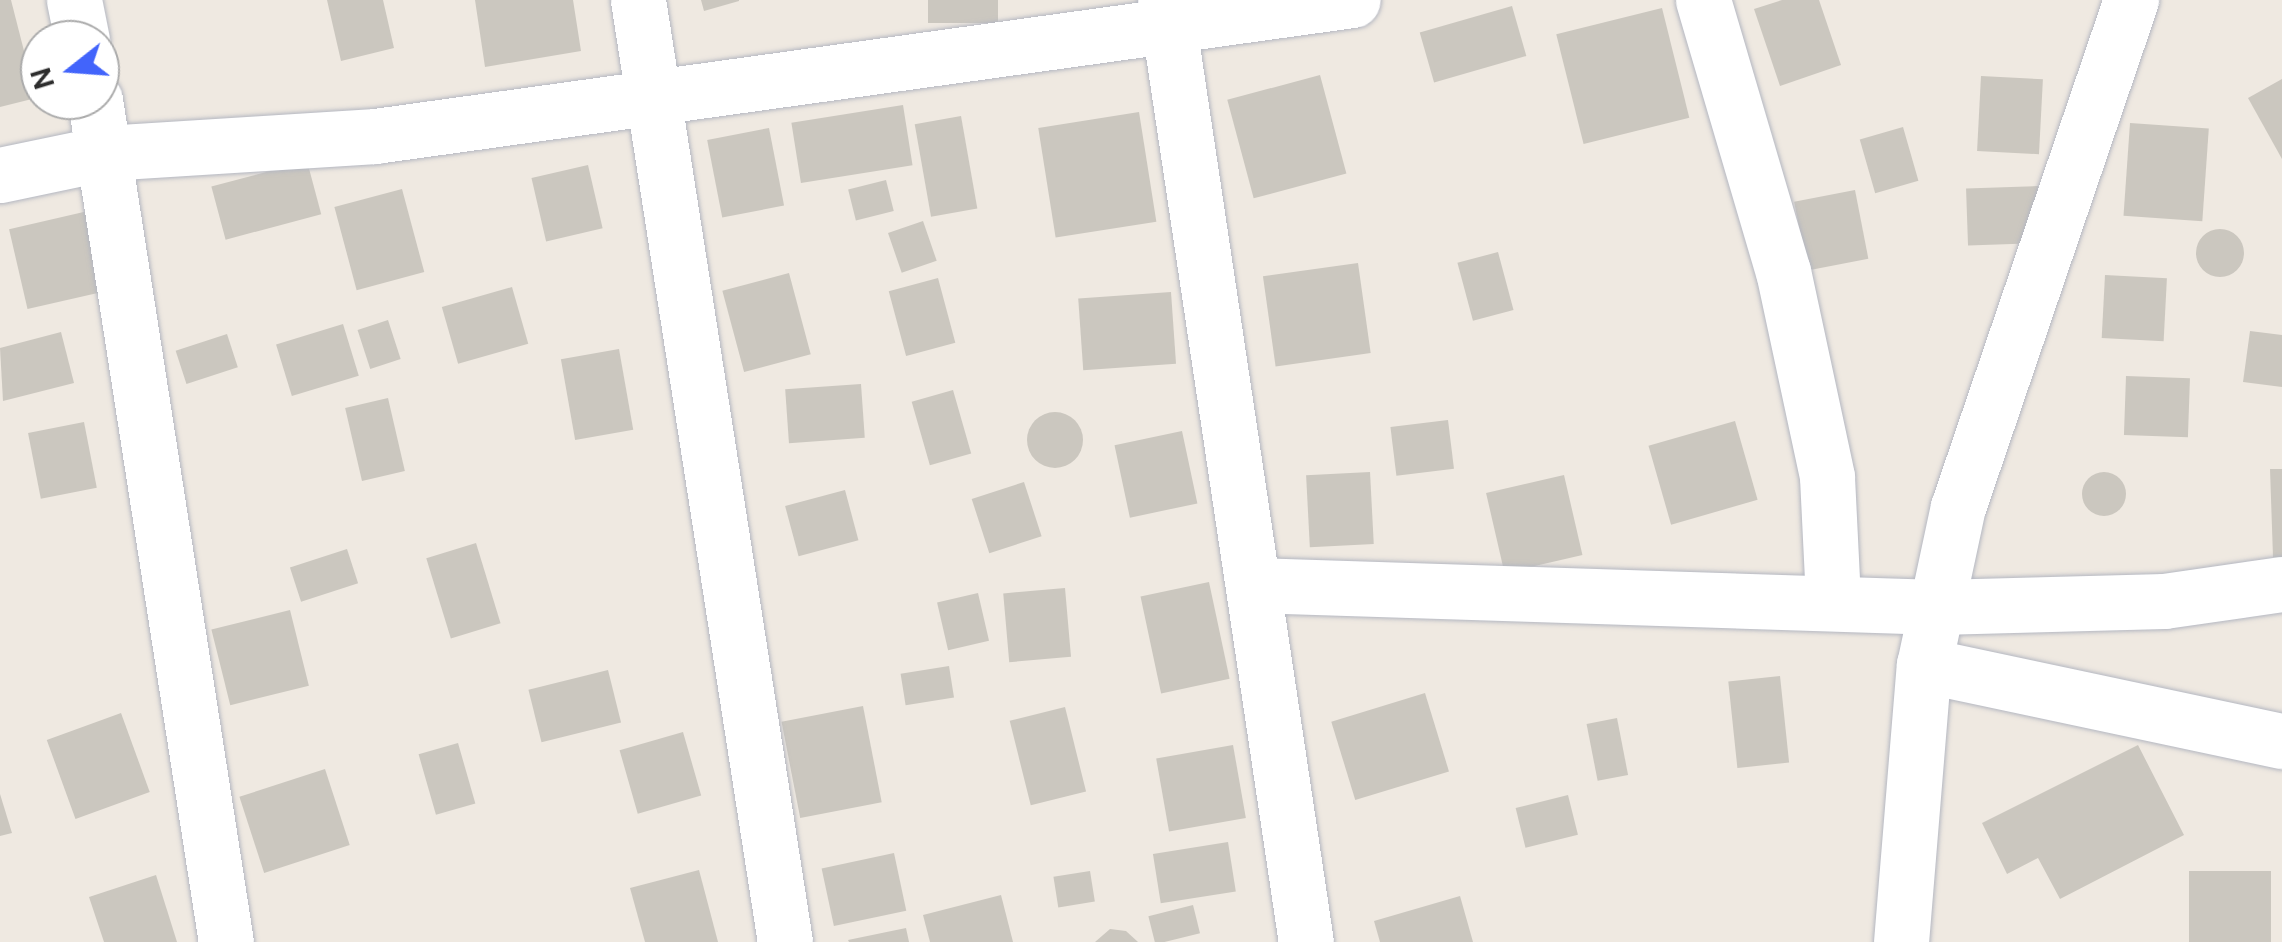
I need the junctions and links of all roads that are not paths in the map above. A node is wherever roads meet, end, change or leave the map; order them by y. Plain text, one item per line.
1 (638, 0) edge
2 (1354, 0) edge
3 (1703, 0) edge
4 (2130, 0) edge
5 (1168, 14) edge
6 (652, 99) junction
7 (99, 120) edge
8 (106, 152) junction
9 (0, 175) edge
10 (2282, 584) edge
11 (1253, 585) junction
12 (1834, 600) junction
13 (1938, 607) junction
14 (1924, 665) junction
15 (2282, 741) edge
16 (226, 942) edge
17 (785, 942) edge
18 (1306, 942) edge
19 (1901, 942) edge

1 - 6 street
2 - 5 street
3 - 12 street
4 - 13 street
5 - 6 street
5 - 11 street
6 - 8 street
6 - 17 street
7 - 8 street
8 - 9 street
8 - 16 street
10 - 13 street
11 - 12 street
11 - 18 street
12 - 13 street
13 - 14 street
14 - 15 street
14 - 19 street

